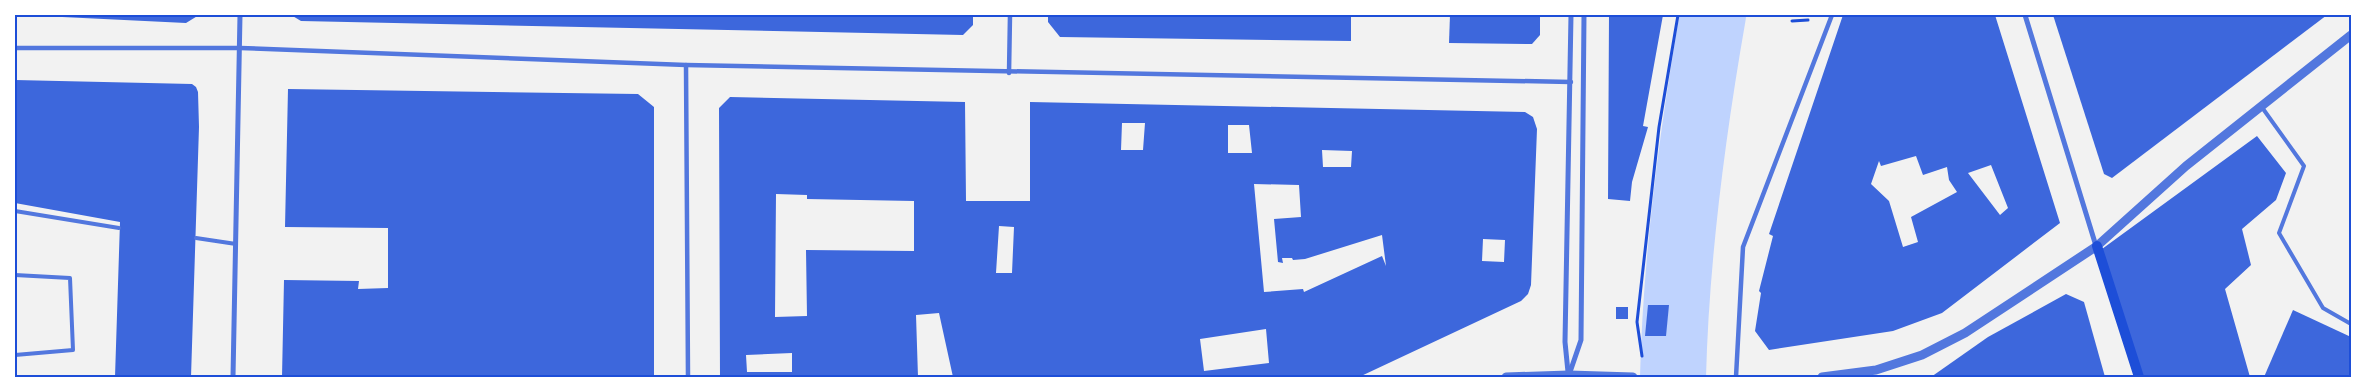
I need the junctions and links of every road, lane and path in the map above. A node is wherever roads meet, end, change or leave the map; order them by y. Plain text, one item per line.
1 (240, 15) edge
2 (1010, 15) edge
3 (1571, 15) edge
4 (1584, 15) edge
5 (1678, 15) edge
6 (1832, 15) edge
7 (2025, 15) edge
8 (1804, 20) dead end
9 (1792, 21) dead end
10 (2351, 35) edge
11 (15, 48) edge
12 (240, 48) junction
13 (686, 65) junction
14 (1009, 73) junction
15 (1571, 82) junction
16 (2261, 106) junction
17 (15, 212) edge
18 (119, 228) dead end
19 (196, 238) dead end
20 (236, 244) junction
21 (2097, 246) junction
22 (15, 275) edge
23 (2351, 324) edge
24 (15, 355) edge
25 (1642, 359) dead end
26 (1568, 375) junction
27 (233, 377) edge
28 (688, 377) edge
29 (1506, 377) edge
30 (1633, 377) edge
31 (1736, 377) edge
32 (1822, 377) edge
33 (2139, 377) edge

1 - 12 street
2 - 14 street
3 - 15 street
4 - 26 street
5 - 25 path
6 - 31 street
7 - 21 street
8 - 9 path
10 - 16 street
11 - 12 street
12 - 13 street
12 - 20 street
13 - 14 street
13 - 28 street
14 - 15 street
15 - 26 street
16 - 21 street
16 - 23 lane
17 - 18 lane
19 - 20 lane
20 - 27 street
21 - 32 street
21 - 33 main road
22 - 24 lane
26 - 29 street
26 - 30 street

